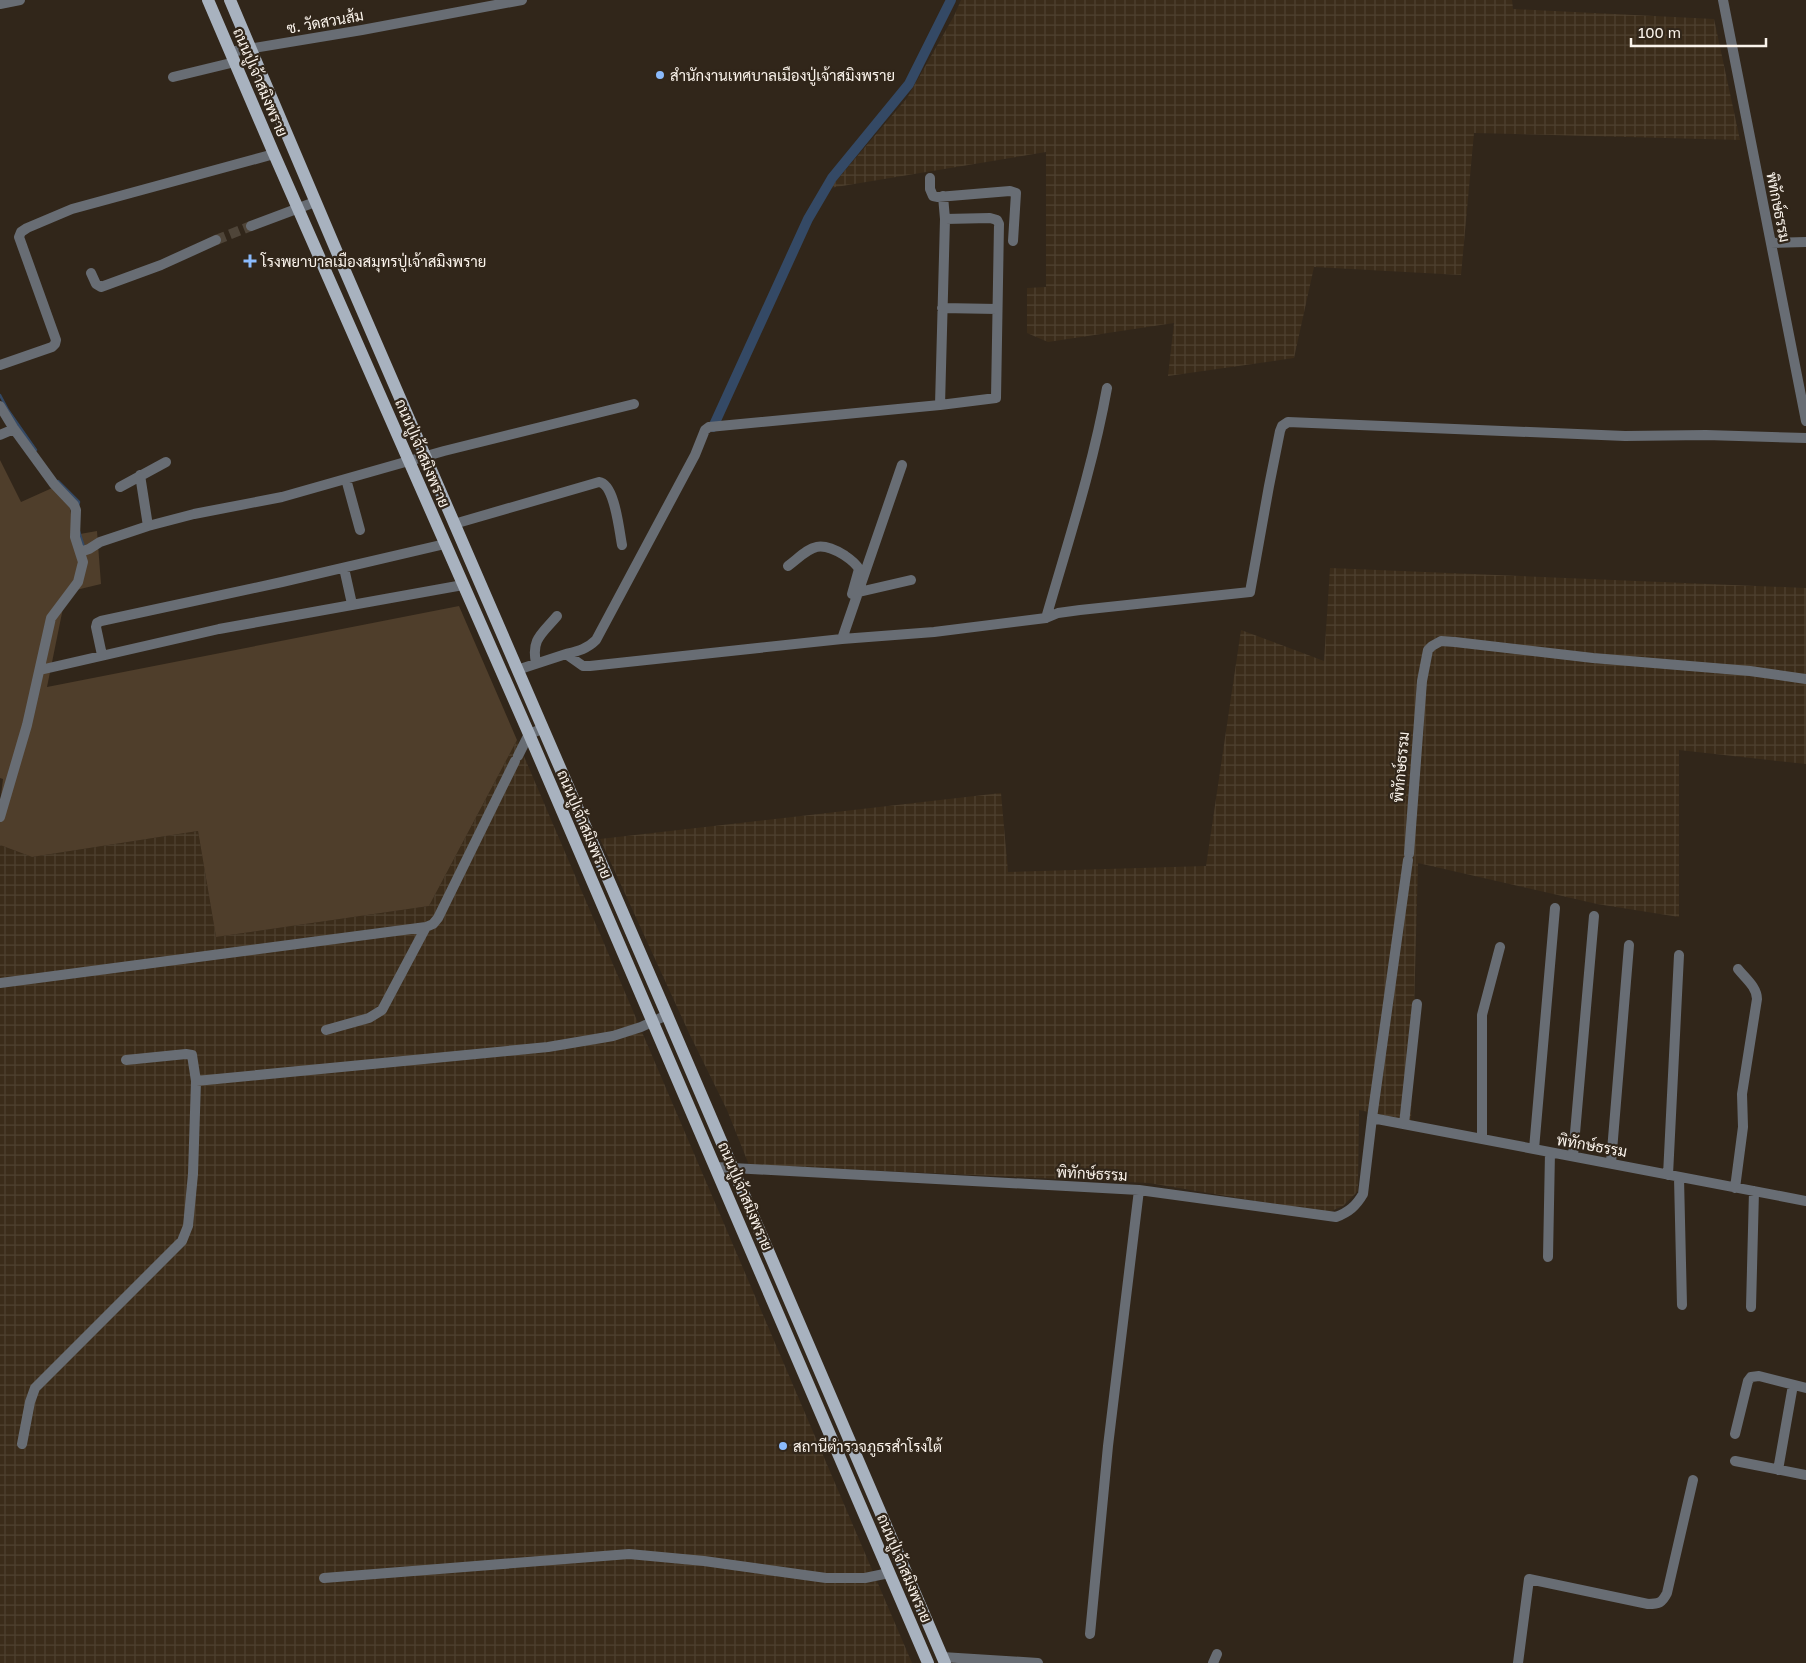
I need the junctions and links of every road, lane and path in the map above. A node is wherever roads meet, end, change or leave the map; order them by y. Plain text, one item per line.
1 (20, 0) edge
2 (208, 0) edge
3 (230, 0) edge
4 (522, 0) edge
5 (1723, 0) edge
6 (0, 4) edge
7 (251, 48) junction
8 (233, 57) junction
9 (173, 76) dead end
10 (274, 154) junction
11 (930, 178) dead end
12 (944, 196) junction
13 (316, 202) junction
14 (298, 209) junction
15 (945, 219) junction
16 (251, 226) tunnel mouth
17 (216, 240) tunnel mouth
18 (1013, 241) dead end
19 (1771, 242) junction
20 (1806, 242) edge
21 (91, 273) dead end
22 (942, 308) junction
23 (997, 309) junction
24 (0, 365) edge
25 (1107, 388) dead end
26 (634, 404) dead end
27 (940, 405) junction
28 (0, 406) edge
29 (1806, 421) edge
30 (14, 429) junction
31 (0, 435) edge
32 (1806, 438) edge
33 (425, 456) junction
34 (166, 462) dead end
35 (409, 462) junction
36 (902, 465) dead end
37 (140, 475) junction
38 (346, 479) junction
39 (120, 487) dead end
40 (454, 524) junction
41 (148, 526) junction
42 (360, 530) dead end
43 (445, 544) junction
44 (622, 545) dead end
45 (84, 551) junction
46 (788, 566) dead end
47 (344, 568) junction
48 (911, 580) dead end
49 (464, 585) junction
50 (859, 592) junction
51 (352, 604) junction
52 (853, 612) junction
53 (556, 616) dead end
54 (1046, 618) junction
55 (842, 639) junction
56 (566, 654) junction
57 (102, 655) junction
58 (536, 663) junction
59 (44, 669) junction
60 (517, 670) junction
61 (1806, 679) edge
62 (542, 729) junction
63 (529, 734) junction
64 (0, 817) edge
65 (1555, 908) dead end
66 (1594, 916) dead end
67 (426, 927) junction
68 (1629, 945) dead end
69 (1500, 947) dead end
70 (1678, 955) dead end
71 (1738, 969) dead end
72 (0, 983) edge
73 (1417, 1004) dead end
74 (667, 1015) junction
75 (653, 1021) junction
76 (326, 1030) dead end
77 (126, 1060) dead end
78 (196, 1081) junction
79 (1372, 1118) junction
80 (1404, 1124) junction
81 (1482, 1139) junction
82 (1534, 1149) junction
83 (1550, 1152) junction
84 (1573, 1156) junction
85 (1611, 1163) junction
86 (715, 1167) junction
87 (732, 1168) junction
88 (1668, 1175) junction
89 (1679, 1178) junction
90 (1735, 1188) junction
91 (1139, 1190) junction
92 (1754, 1191) junction
93 (1806, 1201) edge
94 (1548, 1257) dead end
95 (1682, 1305) dead end
96 (1751, 1307) dead end
97 (1793, 1385) junction
98 (1806, 1388) edge
99 (842, 1427) junction
100 (830, 1433) junction
101 (1735, 1434) dead end
102 (22, 1444) dead end
103 (1736, 1460) dead end
104 (1778, 1470) junction
105 (1806, 1475) edge
106 (1693, 1480) dead end
107 (903, 1568) junction
108 (889, 1573) junction
109 (324, 1578) dead end
110 (1090, 1634) dead end
111 (943, 1660) edge
112 (928, 1663) edge
113 (1038, 1663) edge
114 (1518, 1663) edge

1 - 6 street
2 - 8 main road, ถนนปู่เจ้าสมิงพราย
3 - 7 main road, ถนนปู่เจ้าสมิงพราย
4 - 7 street, ซ. วัดสวนส้ม
5 - 19 street, พิทักษ์ธรรม
7 - 8 street, ซ. วัดสวนส้ม
7 - 13 main road, ถนนปู่เจ้าสมิงพราย
8 - 9 street, ซ. วัดสวนส้ม
8 - 10 main road, ถนนปู่เจ้าสมิงพราย
10 - 14 main road, ถนนปู่เจ้าสมิงพราย
10 - 24 street
11 - 12 street
12 - 15 street
12 - 18 street
13 - 14 street
13 - 33 main road, ถนนปู่เจ้าสมิงพราย
14 - 16 street
14 - 35 main road, ถนนปู่เจ้าสมิงพราย
15 - 22 street
15 - 23 street
17 - 21 street
19 - 20 street
19 - 29 street, พิทักษ์ธรรม
22 - 23 street
22 - 27 street
23 - 27 street
25 - 54 street
26 - 33 street
27 - 56 street
28 - 30 street
30 - 31 street
30 - 45 street
32 - 54 street
33 - 35 street
33 - 40 main road, ถนนปู่เจ้าสมิงพราย
34 - 37 street
35 - 38 street
35 - 43 main road, ถนนปู่เจ้าสมิงพราย
36 - 50 street
37 - 39 street
37 - 41 street
38 - 41 street
38 - 42 street
40 - 44 street
40 - 60 main road, ถนนปู่เจ้าสมิงพราย
41 - 45 street
43 - 47 street
43 - 49 main road, ถนนปู่เจ้าสมิงพราย
45 - 59 street
46 - 52 street
47 - 51 street
47 - 57 street
48 - 50 street
49 - 51 street
49 - 63 main road, ถนนปู่เจ้าสมิงพราย
50 - 52 street
51 - 57 street
52 - 55 street
53 - 58 street
54 - 55 street
55 - 56 street
56 - 58 street
57 - 59 street
58 - 60 street
59 - 64 street
60 - 62 main road, ถนนปู่เจ้าสมิงพราย
61 - 79 street, พิทักษ์ธรรม
62 - 63 street
62 - 74 main road, ถนนปู่เจ้าสมิงพราย
63 - 67 street
63 - 75 main road, ถนนปู่เจ้าสมิงพราย
65 - 82 street
66 - 84 street
67 - 72 street
67 - 76 street
68 - 85 street
69 - 81 street
70 - 88 street
71 - 90 street
73 - 80 street
74 - 75 street
74 - 87 main road, ถนนปู่เจ้าสมิงพราย
75 - 78 street
75 - 86 main road, ถนนปู่เจ้าสมิงพราย
77 - 78 street
78 - 102 street
79 - 80 street, พิทักษ์ธรรม
79 - 91 street, พิทักษ์ธรรม
80 - 81 street, พิทักษ์ธรรม
81 - 82 street, พิทักษ์ธรรม
82 - 83 street, พิทักษ์ธรรม
83 - 84 street, พิทักษ์ธรรม
83 - 94 street
84 - 85 street, พิทักษ์ธรรม
85 - 88 street, พิทักษ์ธรรม
86 - 87 street, พิทักษ์ธรรม
86 - 100 main road, ถนนปู่เจ้าสมิงพราย
87 - 91 street, พิทักษ์ธรรม
87 - 99 main road, ถนนปู่เจ้าสมิงพราย
88 - 89 street, พิทักษ์ธรรม
89 - 90 street, พิทักษ์ธรรม
89 - 95 street
90 - 92 street, พิทักษ์ธรรม
91 - 110 street
92 - 93 street, พิทักษ์ธรรม
92 - 96 street
97 - 98 street
97 - 101 street
97 - 104 street
99 - 100 main road
99 - 107 main road, ถนนปู่เจ้าสมิงพราย
100 - 108 main road, ถนนปู่เจ้าสมิงพราย
103 - 104 street
104 - 105 street
106 - 114 street
107 - 108 main road
107 - 111 main road, ถนนปู่เจ้าสมิงพราย
108 - 109 street
108 - 112 main road, ถนนปู่เจ้าสมิงพราย
111 - 113 street

